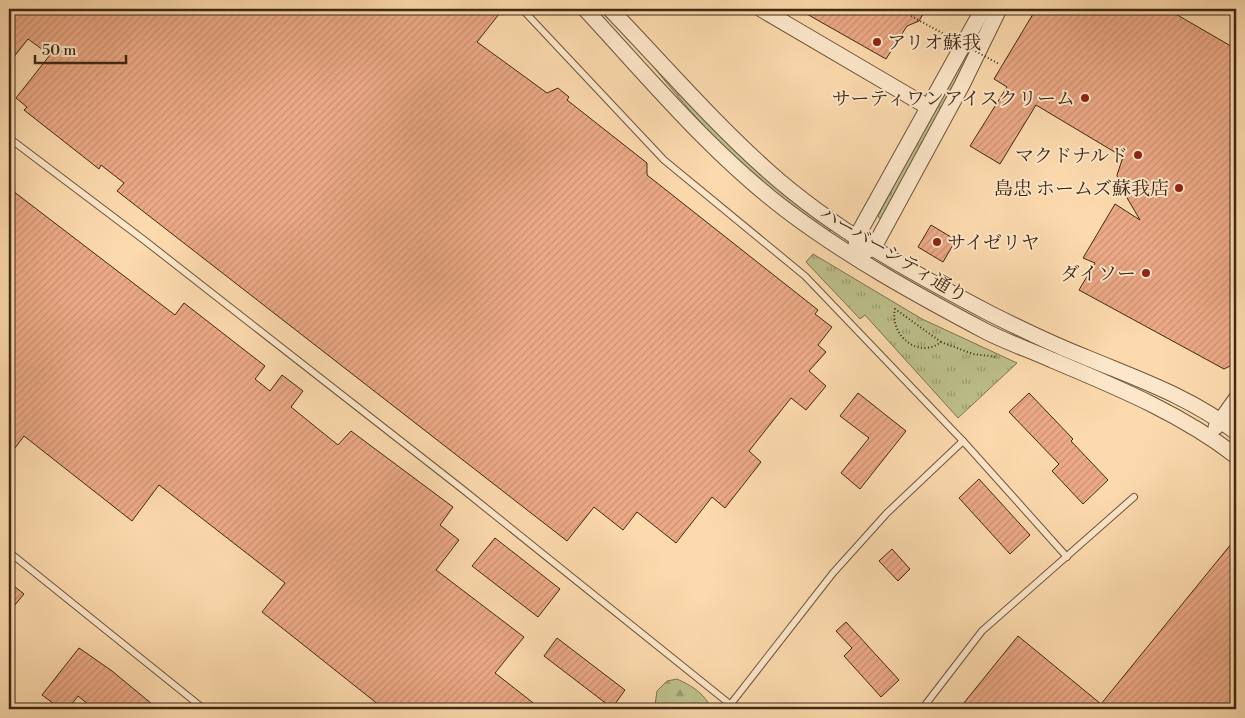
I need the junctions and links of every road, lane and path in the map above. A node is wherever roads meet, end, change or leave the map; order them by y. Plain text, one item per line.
1 (522, 9) edge
2 (585, 9) edge
3 (610, 9) edge
4 (761, 9) edge
5 (983, 9) edge
6 (999, 9) edge
7 (911, 16) dead end
8 (956, 33) dead end
9 (951, 41) dead end
10 (999, 64) dead end
11 (928, 107) junction
12 (9, 138) edge
13 (857, 236) junction
14 (874, 247) junction
15 (855, 258) junction
16 (941, 342) junction
17 (998, 357) dead end
18 (1236, 399) edge
19 (1221, 420) junction
20 (1236, 432) edge
21 (1209, 436) junction
22 (963, 442) junction
23 (1236, 456) edge
24 (1134, 497) dead end
25 (9, 552) edge
26 (1067, 557) junction
27 (733, 707) edge
28 (204, 709) edge
29 (922, 709) edge

1 - 22 lane
2 - 15 street, ハーバーシティ通り
3 - 13 street, ハーバーシティ通り
4 - 11 street
5 - 11 street
6 - 14 street
7 - 10 path, bridge
8 - 9 path
11 - 13 street
12 - 27 lane
13 - 14 street, ハーバーシティ通り
13 - 15 street
14 - 15 street
14 - 19 street, ハーバーシティ通り
15 - 21 street, ハーバーシティ通り
16 - 16 path
16 - 17 path
18 - 19 street
19 - 20 street, ハーバーシティ通り
19 - 21 street
21 - 23 street, ハーバーシティ通り
22 - 26 lane
22 - 27 lane
24 - 26 lane
25 - 28 lane
26 - 29 lane

